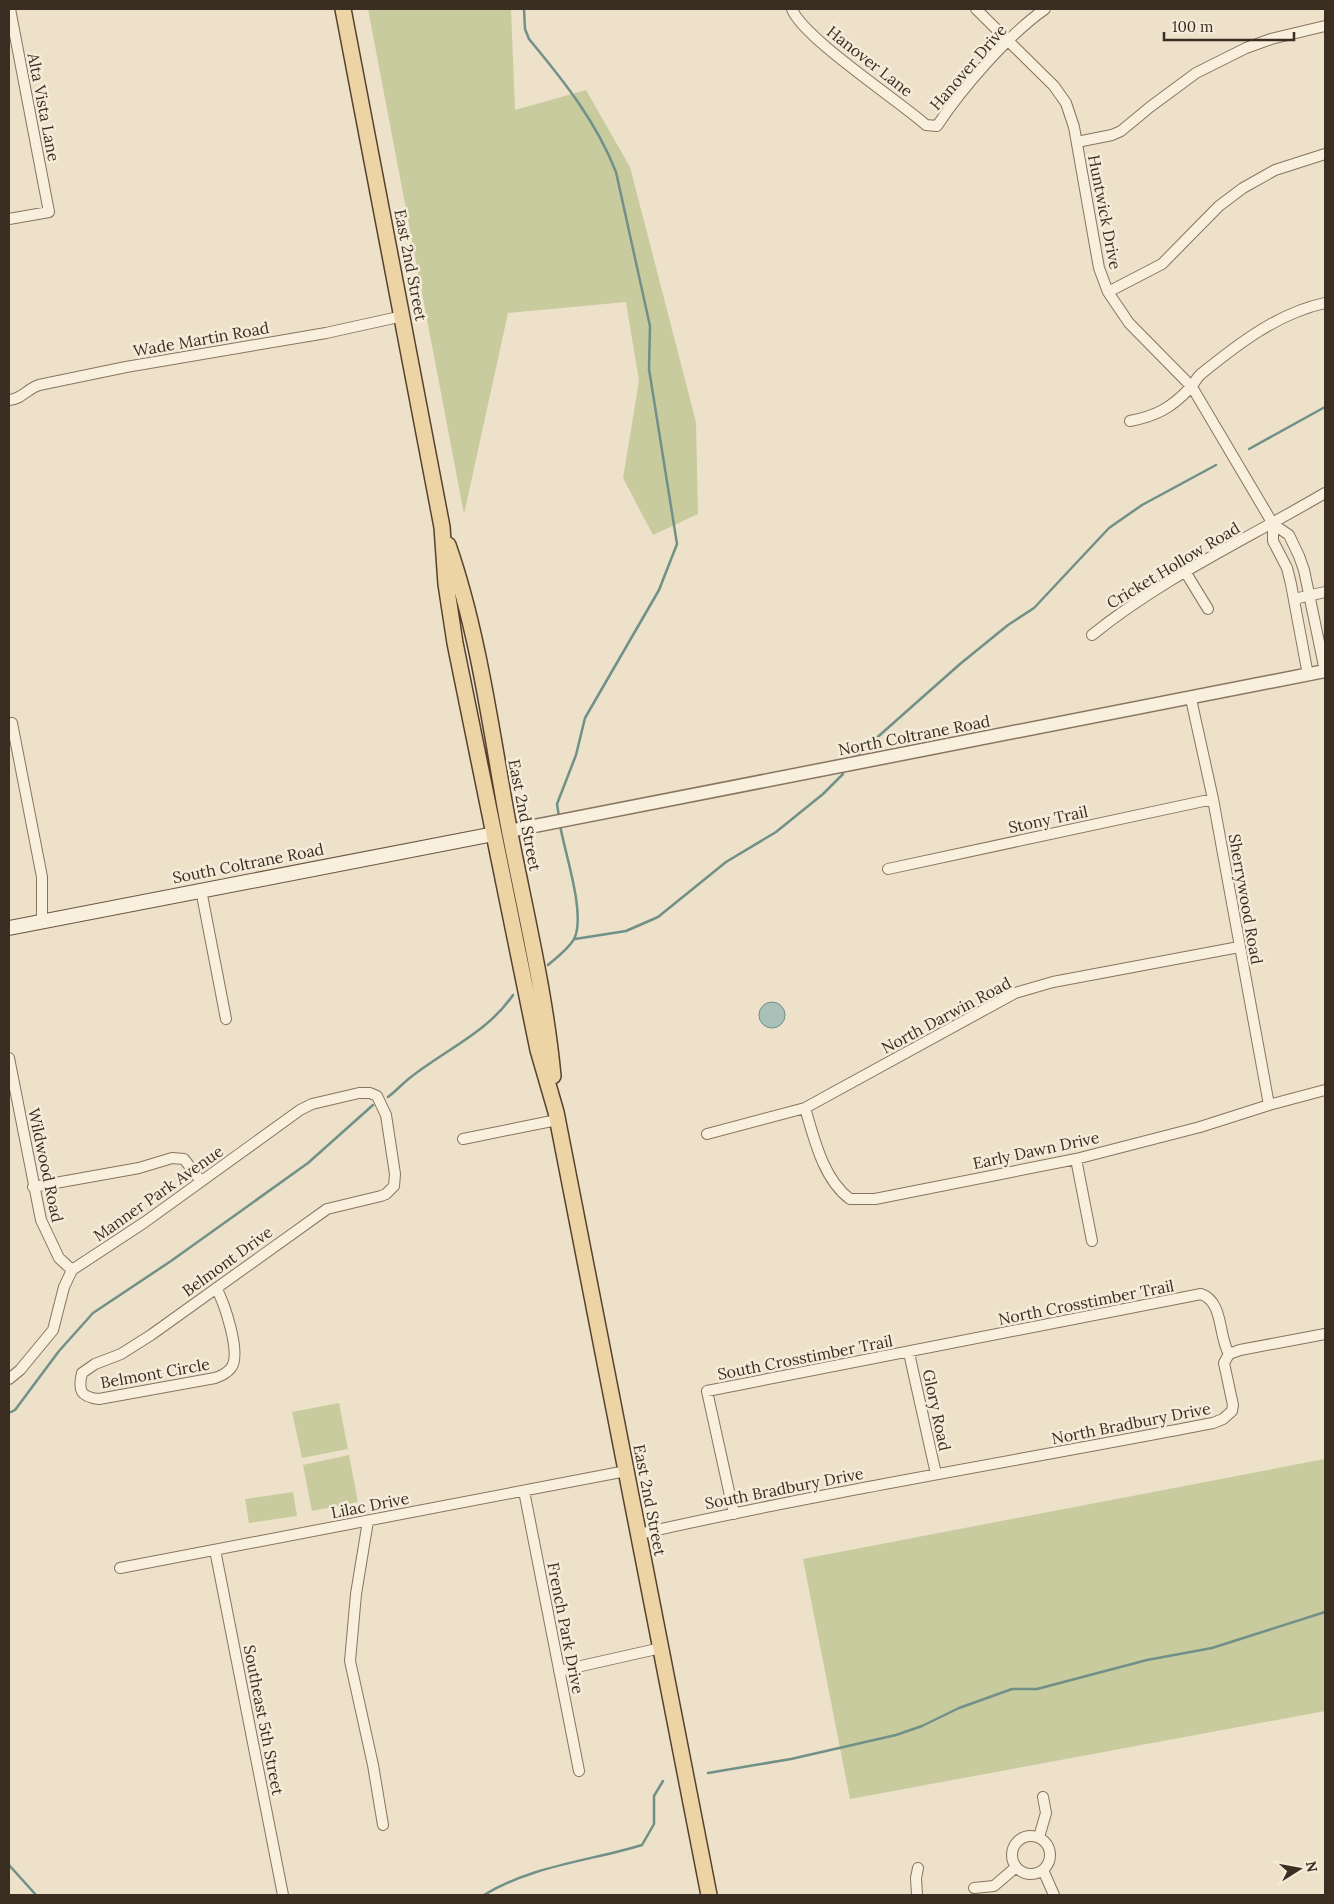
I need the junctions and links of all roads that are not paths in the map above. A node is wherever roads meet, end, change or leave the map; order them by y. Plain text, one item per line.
1 (10, 9) edge
2 (343, 9) edge
3 (792, 9) edge
4 (976, 9) edge
5 (1045, 9) edge
6 (1325, 26) edge
7 (1009, 41) junction
8 (937, 126) joint
9 (1076, 142) junction
10 (1325, 154) edge
11 (9, 219) edge
12 (1108, 292) junction
13 (1325, 303) edge
14 (403, 316) junction
15 (1192, 387) junction
16 (9, 400) edge
17 (1130, 420) dead end
18 (1325, 493) edge
19 (1273, 524) junction
20 (442, 527) junction
21 (1186, 573) junction
22 (1325, 592) edge
23 (1310, 596) junction
24 (1294, 599) junction
25 (1208, 609) dead end
26 (1092, 635) dead end
27 (455, 643) junction
28 (1325, 671) edge
29 (1308, 675) junction
30 (483, 691) junction
31 (1191, 699) junction
32 (12, 723) dead end
33 (1214, 799) junction
34 (509, 831) junction
35 (494, 834) junction
36 (888, 869) dead end
37 (201, 890) junction
38 (42, 920) junction
39 (9, 928) edge
40 (1239, 947) junction
41 (226, 1019) dead end
42 (9, 1058) edge
43 (11, 1081) edge
44 (1325, 1090) edge
45 (1269, 1105) junction
46 (805, 1108) junction
47 (557, 1116) junction
48 (707, 1134) dead end
49 (464, 1139) dead end
50 (1076, 1159) junction
51 (200, 1180) junction
52 (394, 1186) joint
53 (34, 1187) junction
54 (1092, 1241) dead end
55 (72, 1270) junction
56 (216, 1288) junction
57 (1325, 1334) edge
58 (909, 1352) junction
59 (1229, 1354) junction
60 (82, 1373) joint
61 (9, 1379) edge
62 (626, 1471) junction
63 (936, 1474) junction
64 (524, 1491) junction
65 (734, 1514) junction
66 (368, 1521) junction
67 (639, 1534) junction
68 (215, 1550) junction
69 (120, 1568) dead end
70 (661, 1648) junction
71 (560, 1671) junction
72 (579, 1771) dead end
73 (1043, 1797) dead end
74 (383, 1824) dead end
75 (1039, 1837) junction
76 (1016, 1867) junction
77 (918, 1868) dead end
78 (1043, 1870) junction
79 (974, 1888) dead end
80 (283, 1895) edge
81 (709, 1895) edge
82 (917, 1895) edge
83 (1054, 1895) edge

1 - 11 street, Alta Vista Lane
2 - 14 main road, East 2nd Street
3 - 8 street, Hanover Lane
4 - 7 street, Huntwick Drive
5 - 7 street, Hanover Drive
6 - 9 street
7 - 8 street, Hanover Drive
7 - 9 street, Huntwick Drive
9 - 12 street, Huntwick Drive
10 - 12 street
12 - 15 street, Huntwick Drive
13 - 15 street
14 - 16 street, Wade Martin Road
14 - 20 main road, East 2nd Street
15 - 17 street
15 - 19 street, Huntwick Drive
18 - 19 street, Cricket Hollow Road
19 - 21 street, Cricket Hollow Road
19 - 23 street, Huntwick Drive
19 - 24 street, Huntwick Drive
20 - 27 main road, East 2nd Street
20 - 30 main road, East 2nd Street
21 - 25 street
21 - 26 street, Cricket Hollow Road
22 - 23 street
23 - 24 street
23 - 28 street, Huntwick Drive
24 - 29 street, Huntwick Drive
27 - 30 main road
27 - 35 main road, East 2nd Street
28 - 29 street, North Coltrane Road
29 - 31 street, North Coltrane Road
30 - 34 main road, East 2nd Street
31 - 33 street, Sherrywood Road
31 - 34 street, North Coltrane Road
32 - 38 street
33 - 36 street, Stony Trail
33 - 40 street, Sherrywood Road
34 - 35 main road
34 - 47 main road, East 2nd Street
35 - 37 main road, South Coltrane Road
35 - 47 main road, East 2nd Street
37 - 38 main road, South Coltrane Road
37 - 41 street
38 - 39 main road, South Coltrane Road
40 - 45 street, Sherrywood Road
40 - 46 street, North Darwin Road
42 - 43 street, Wildwood Road
43 - 53 street, Wildwood Road
44 - 45 street, Early Dawn Drive
45 - 50 street, Early Dawn Drive
46 - 48 street, North Darwin Road
46 - 50 street, Early Dawn Drive
47 - 49 street
47 - 62 main road, East 2nd Street
50 - 54 street
51 - 52 street, Manner Park Avenue
51 - 53 street
51 - 55 street, Manner Park Avenue
52 - 56 street, Belmont Drive
53 - 55 street, Wildwood Road
55 - 61 street
56 - 60 street, Belmont Drive
56 - 60 street, Belmont Circle
57 - 59 street
58 - 59 street, North Crosstimber Trail
58 - 63 street, Glory Road
58 - 65 street, South Crosstimber Trail
59 - 63 street, North Bradbury Drive
62 - 64 street, Lilac Drive
62 - 67 main road, East 2nd Street
63 - 65 street, South Bradbury Drive
64 - 66 street, Lilac Drive
64 - 71 street, French Park Drive
65 - 67 street, South Bradbury Drive
66 - 68 street, Lilac Drive
66 - 74 street
67 - 70 main road, East 2nd Street
68 - 69 street, Lilac Drive
68 - 80 street, Southeast 5th Street
70 - 71 street
70 - 81 main road, East 2nd Street
71 - 72 street, French Park Drive
73 - 75 street
75 - 76 street
75 - 78 street
76 - 78 street
76 - 79 street
77 - 82 street
78 - 83 street

